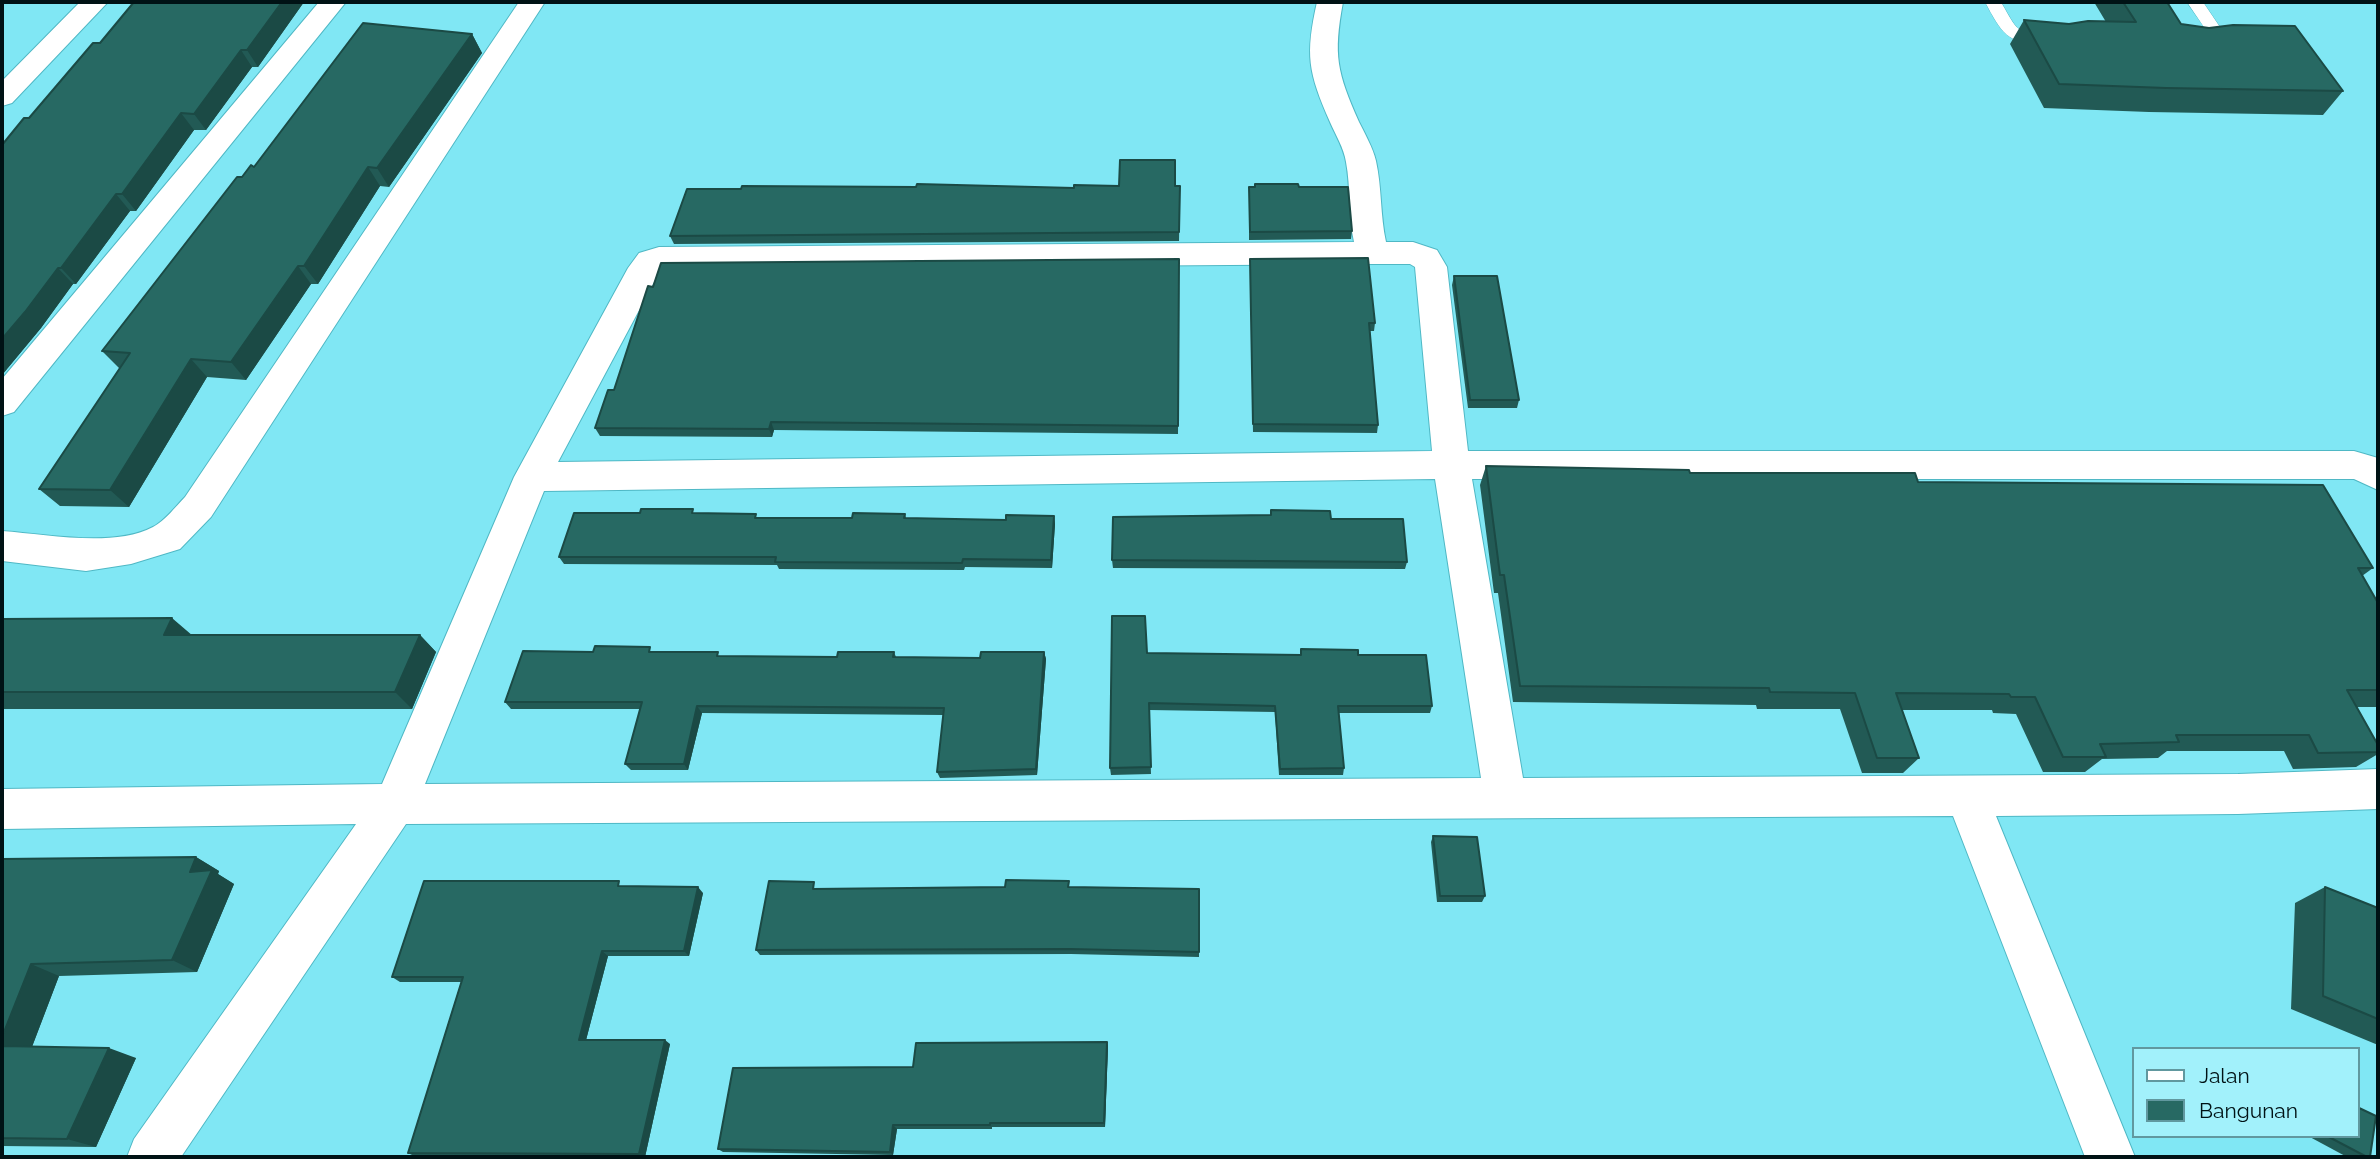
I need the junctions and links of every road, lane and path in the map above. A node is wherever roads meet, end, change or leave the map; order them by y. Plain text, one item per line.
1 (94, 2) edge
2 (333, 2) edge
3 (532, 2) edge
4 (1330, 2) edge
5 (1993, 2) edge
6 (2195, 2) edge
7 (2057, 40) edge
8 (2185, 43) edge
9 (2, 97) edge
10 (1372, 253) junction
11 (2, 402) edge
12 (1451, 466) junction
13 (2378, 476) edge
14 (532, 477) junction
15 (2, 546) edge
16 (2378, 789) edge
17 (1967, 796) junction
18 (1505, 798) junction
19 (395, 804) junction
20 (2, 809) edge
21 (152, 1157) edge
22 (2110, 1157) edge

1 - 9 street
2 - 11 street
3 - 15 street
4 - 10 street
5 - 7 lane
6 - 8 lane
10 - 12 street
10 - 14 street
12 - 13 street
12 - 14 street
12 - 18 street
14 - 19 street
16 - 17 street
17 - 18 street
17 - 22 street
18 - 19 street
19 - 20 street
19 - 21 street

